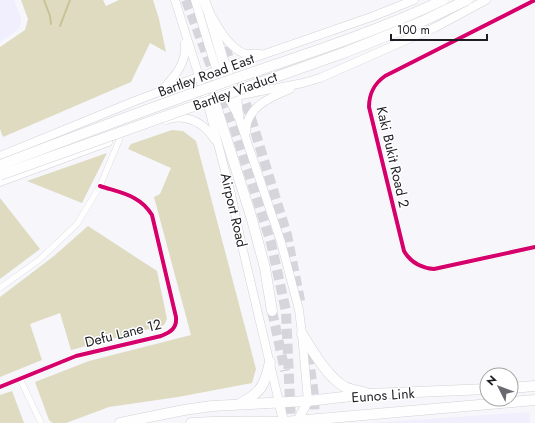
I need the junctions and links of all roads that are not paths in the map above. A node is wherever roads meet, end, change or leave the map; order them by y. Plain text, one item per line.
1 (175, 0) edge
2 (195, 0) edge
3 (204, 0) edge
4 (414, 0) edge
5 (443, 0) edge
6 (468, 0) edge
7 (486, 0) edge
8 (535, 0) edge
9 (209, 13) junction
10 (183, 24) junction
11 (266, 54) junction
12 (222, 70) junction
13 (199, 77) junction
14 (303, 83) junction
15 (160, 92) junction
16 (232, 97) junction
17 (211, 104) junction
18 (238, 115) joint
19 (246, 137) junction
20 (120, 138) junction
21 (111, 141) junction
22 (217, 143) junction
23 (115, 149) junction
24 (4, 155) edge
25 (0, 165) edge
26 (0, 175) edge
27 (14, 177) junction
28 (0, 182) edge
29 (100, 186) junction
30 (535, 247) edge
31 (0, 288) edge
32 (272, 311) tunnel mouth
33 (302, 334) junction
34 (270, 362) junction
35 (20, 380) junction
36 (535, 386) edge
37 (0, 387) edge
38 (519, 387) edge
39 (479, 389) edge
40 (370, 394) junction
41 (535, 400) edge
42 (308, 401) junction
43 (280, 402) junction
44 (237, 404) junction
45 (381, 413) junction
46 (310, 421) edge
47 (284, 422) edge
48 (298, 422) edge
49 (41, 423) edge
50 (120, 423) edge
51 (191, 423) edge
52 (250, 423) edge
53 (354, 423) edge

1 - 10 main road, Airport Road
2 - 12 main road
3 - 9 highway
4 - 11 main road, Bartley Road East
5 - 25 highway, Bartley Viaduct, bridge
6 - 26 highway, Bartley Viaduct, bridge
7 - 14 main road, Bartley Road East
8 - 30 street, Kaki Bukit Road 2
9 - 11 main road
9 - 12 highway
10 - 13 main road, Airport Road
10 - 15 main road
11 - 12 main road, Bartley Road East
12 - 13 main road, Bartley Road East
12 - 16 highway
12 - 17 highway
13 - 15 main road, Bartley Road East
13 - 17 main road, Airport Road
14 - 16 main road, Bartley Road East
14 - 19 main road
15 - 24 main road, Bartley Road East
16 - 17 main road, Bartley Road East
16 - 18 highway
17 - 22 main road, Airport Road
17 - 32 highway
18 - 19 main road
19 - 33 main road
20 - 21 main road, Bartley Road East
20 - 22 main road, Bartley Road East
20 - 23 street
21 - 23 street
21 - 27 main road, Bartley Road East
22 - 34 main road, Airport Road
23 - 29 street
24 - 27 main road
27 - 28 main road, Bartley Road East
29 - 31 street
29 - 35 street, Defu Lane 12
33 - 40 highway
33 - 42 main road
34 - 43 main road, Airport Road
34 - 44 highway
35 - 37 street, Defu Lane 12
35 - 49 street
36 - 38 highway
39 - 40 highway, Eunos Link
40 - 42 highway, Eunos Link
41 - 45 highway, Eunos Link
42 - 43 highway, Eunos Link
42 - 46 main road
42 - 48 main road
43 - 44 highway, Eunos Link
43 - 47 main road, Airport Road
44 - 50 highway, Eunos Link
45 - 46 highway, Eunos Link
45 - 53 highway
46 - 48 highway, Eunos Link
47 - 48 highway, Eunos Link
47 - 52 highway, Eunos Link
51 - 52 highway, Eunos Link

